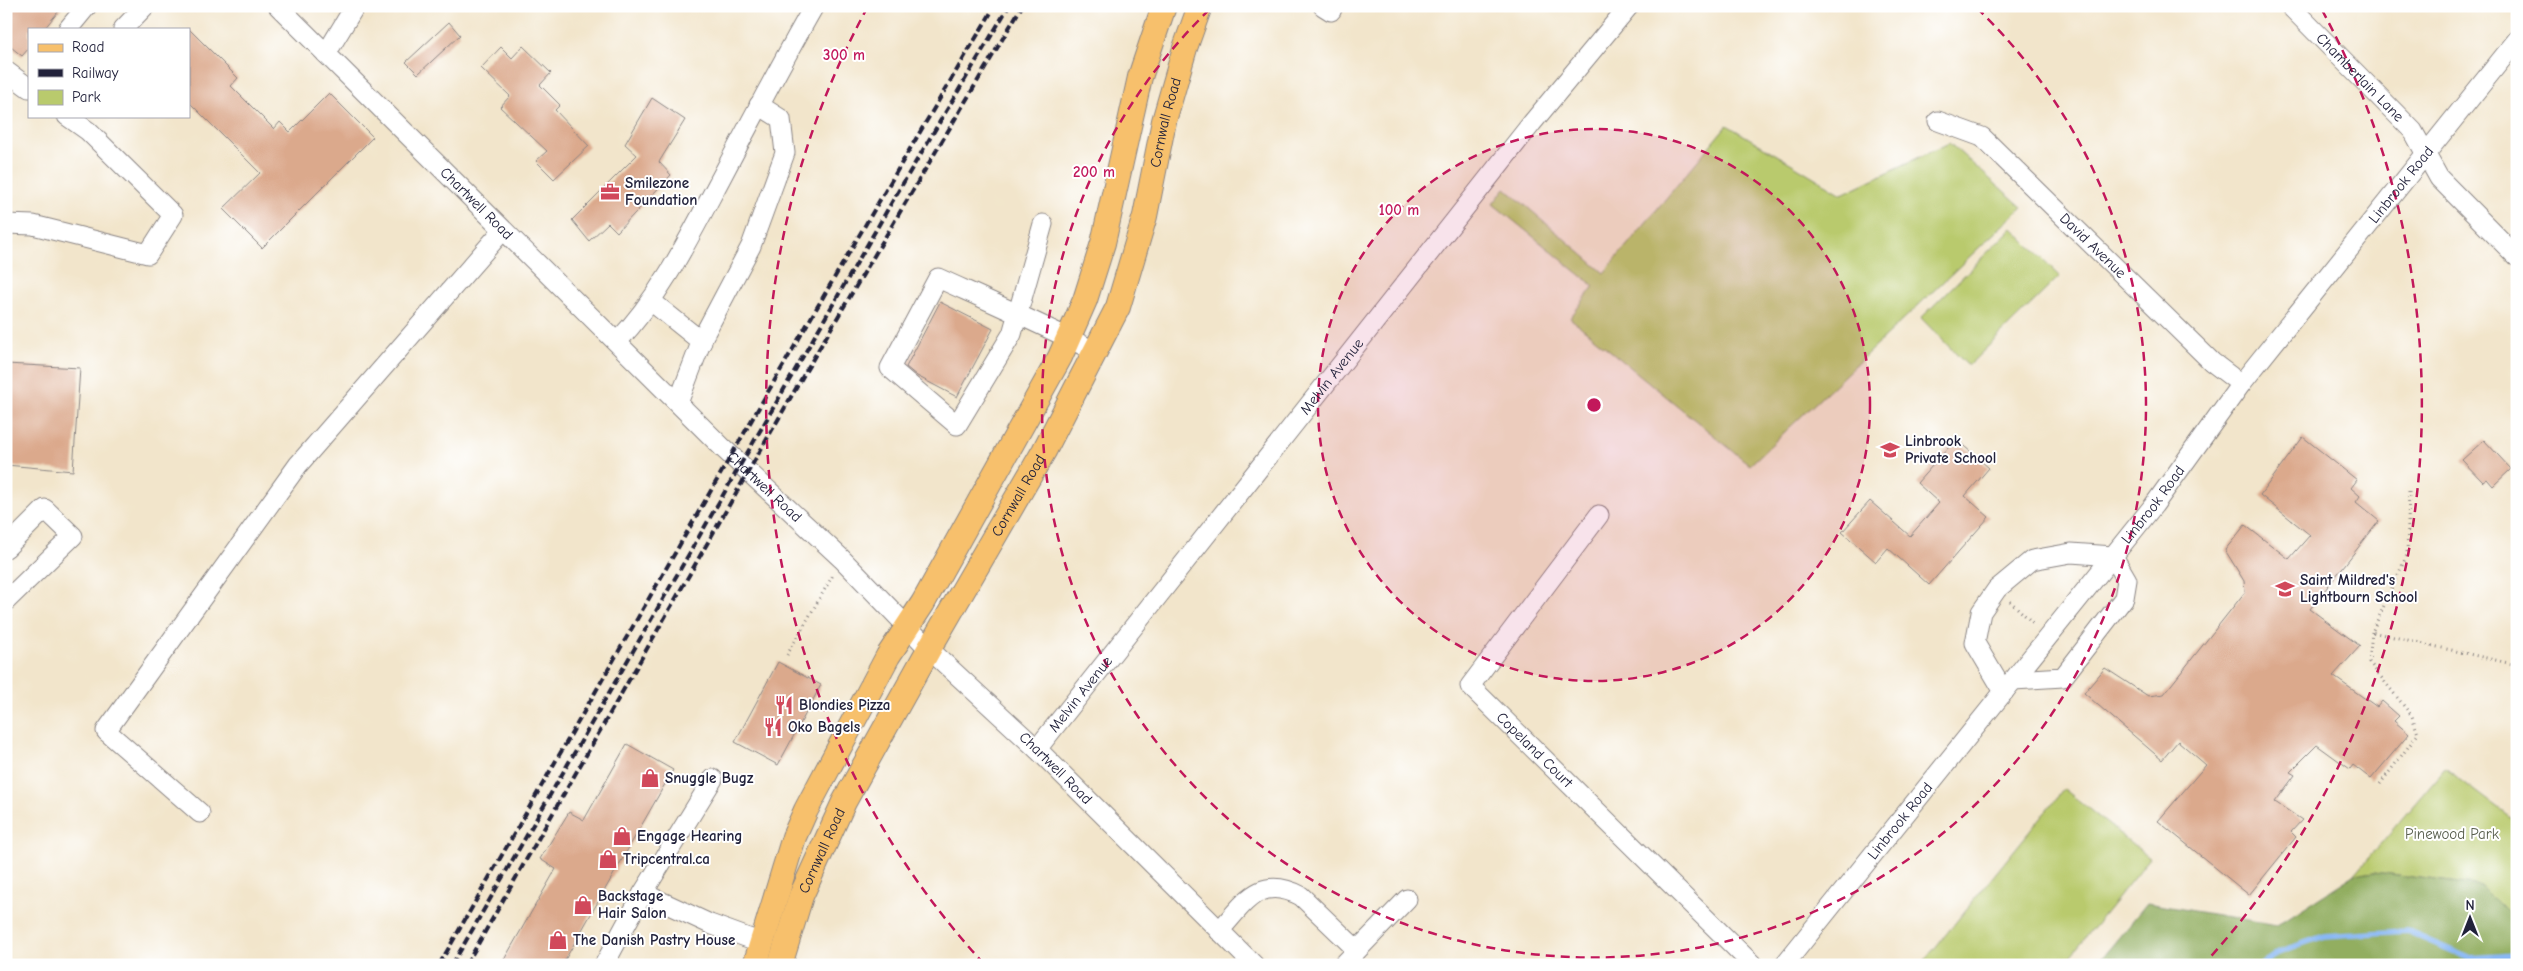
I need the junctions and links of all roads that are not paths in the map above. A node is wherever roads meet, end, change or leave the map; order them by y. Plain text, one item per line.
1 (86, 6) edge
2 (145, 6) edge
3 (278, 6) edge
4 (355, 6) edge
5 (814, 6) edge
6 (1164, 6) edge
7 (1200, 6) edge
8 (1323, 6) edge
9 (1333, 6) edge
10 (1629, 6) edge
11 (2290, 6) edge
12 (69, 28) edge
13 (124, 28) edge
14 (2517, 40) edge
15 (326, 54) junction
16 (6, 72) edge
17 (27, 83) edge
18 (759, 105) junction
19 (71, 118) edge
20 (1938, 121) dead end
21 (2426, 153) junction
22 (6, 224) edge
23 (1043, 224) dead end
24 (503, 230) junction
25 (2517, 256) edge
26 (651, 301) junction
27 (1019, 315) junction
28 (1069, 338) junction
29 (617, 342) junction
30 (702, 342) junction
31 (1096, 352) junction
32 (2242, 384) junction
33 (678, 403) junction
34 (1598, 515) dead end
35 (6, 548) edge
36 (2113, 556) junction
37 (6, 601) edge
38 (907, 628) junction
39 (929, 649) junction
40 (2008, 686) junction
41 (1037, 748) junction
42 (713, 779) dead end
43 (200, 813) dead end
44 (643, 893) junction
45 (1407, 899) dead end
46 (1220, 931) junction
47 (1357, 950) junction
48 (758, 954) edge
49 (604, 965) edge
50 (780, 965) edge
51 (1254, 965) edge
52 (1343, 965) edge
53 (1753, 965) edge
54 (1784, 965) edge

1 - 12 street
2 - 13 street
3 - 15 street, Chartwell Road
4 - 15 street
5 - 18 street
6 - 28 main road, Cornwall Road
7 - 31 main road, Cornwall Road
8 - 9 street
10 - 41 street, Melvin Avenue
11 - 21 street, Chamberlain Lane
14 - 21 street, Linbrook Road
15 - 24 street, Chartwell Road
16 - 17 street
18 - 26 street
18 - 30 street
19 - 22 street
20 - 32 street, David Avenue
21 - 25 street, Chamberlain Lane
21 - 32 street, Linbrook Road
23 - 27 street
24 - 29 street, Chartwell Road
24 - 43 street
26 - 29 street
26 - 30 street
27 - 27 street
27 - 28 street
28 - 31 street
28 - 38 main road, Cornwall Road
29 - 33 street, Chartwell Road
30 - 33 street
31 - 39 main road, Cornwall Road
32 - 36 street, Linbrook Road
33 - 38 street, Chartwell Road
34 - 53 street, Copeland Court
35 - 37 street
36 - 40 street, Linbrook Road
36 - 40 street
36 - 40 street
38 - 39 street, Chartwell Road
38 - 48 main road, Cornwall Road
39 - 41 street, Chartwell Road
39 - 50 main road, Cornwall Road
40 - 54 street, Linbrook Road
41 - 46 street, Chartwell Road
42 - 44 street
44 - 48 street
44 - 49 street
45 - 47 street
46 - 47 street
46 - 51 street, Chartwell Road
47 - 52 street

